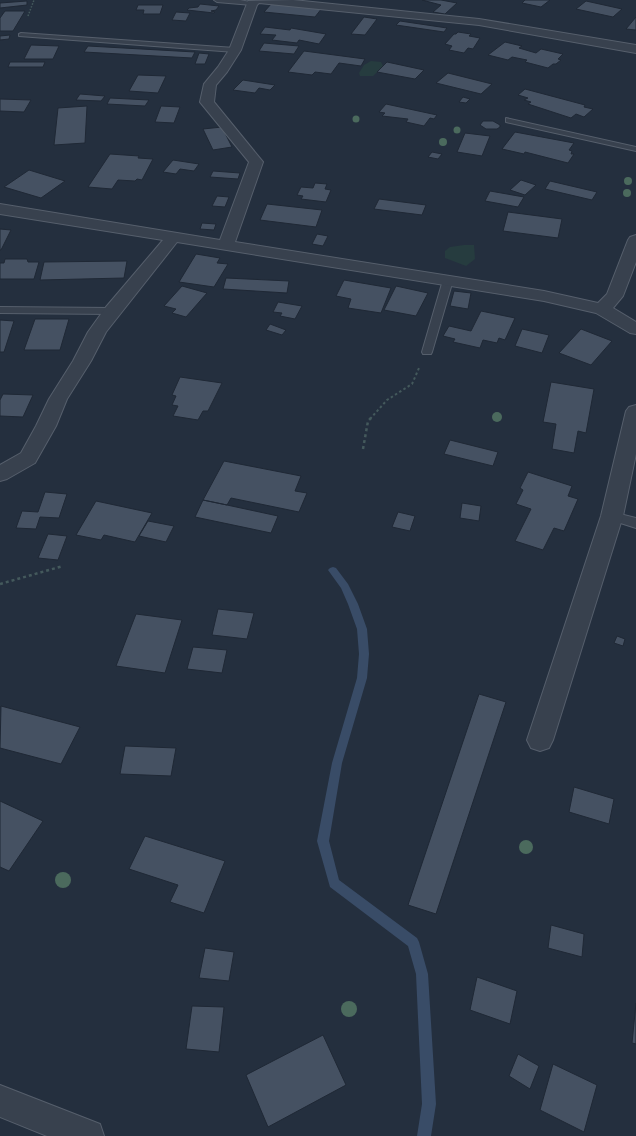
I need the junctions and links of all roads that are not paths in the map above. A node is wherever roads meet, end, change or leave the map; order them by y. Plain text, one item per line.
1 (218, 0) edge
2 (256, 1) edge
3 (21, 35) dead end
4 (636, 49) edge
5 (235, 50) junction
6 (509, 120) dead end
7 (636, 149) edge
8 (0, 208) edge
9 (174, 236) junction
10 (636, 240) edge
11 (226, 246) junction
12 (448, 280) junction
13 (602, 309) junction
14 (0, 310) edge
15 (112, 311) junction
16 (636, 329) edge
17 (427, 352) road end
18 (636, 411) edge
19 (0, 474) edge
20 (612, 516) junction
21 (636, 523) edge
22 (540, 740) dead end
23 (0, 1101) edge
24 (88, 1136) edge

1 - 2 lane
2 - 4 street
2 - 5 street
3 - 5 lane
5 - 11 street
6 - 7 lane
8 - 9 street
9 - 11 street
9 - 15 street
10 - 13 street
11 - 12 street
12 - 13 street
12 - 17 lane
13 - 16 street
14 - 15 lane
15 - 19 street
18 - 20 street
20 - 21 lane
20 - 22 street
23 - 24 street

